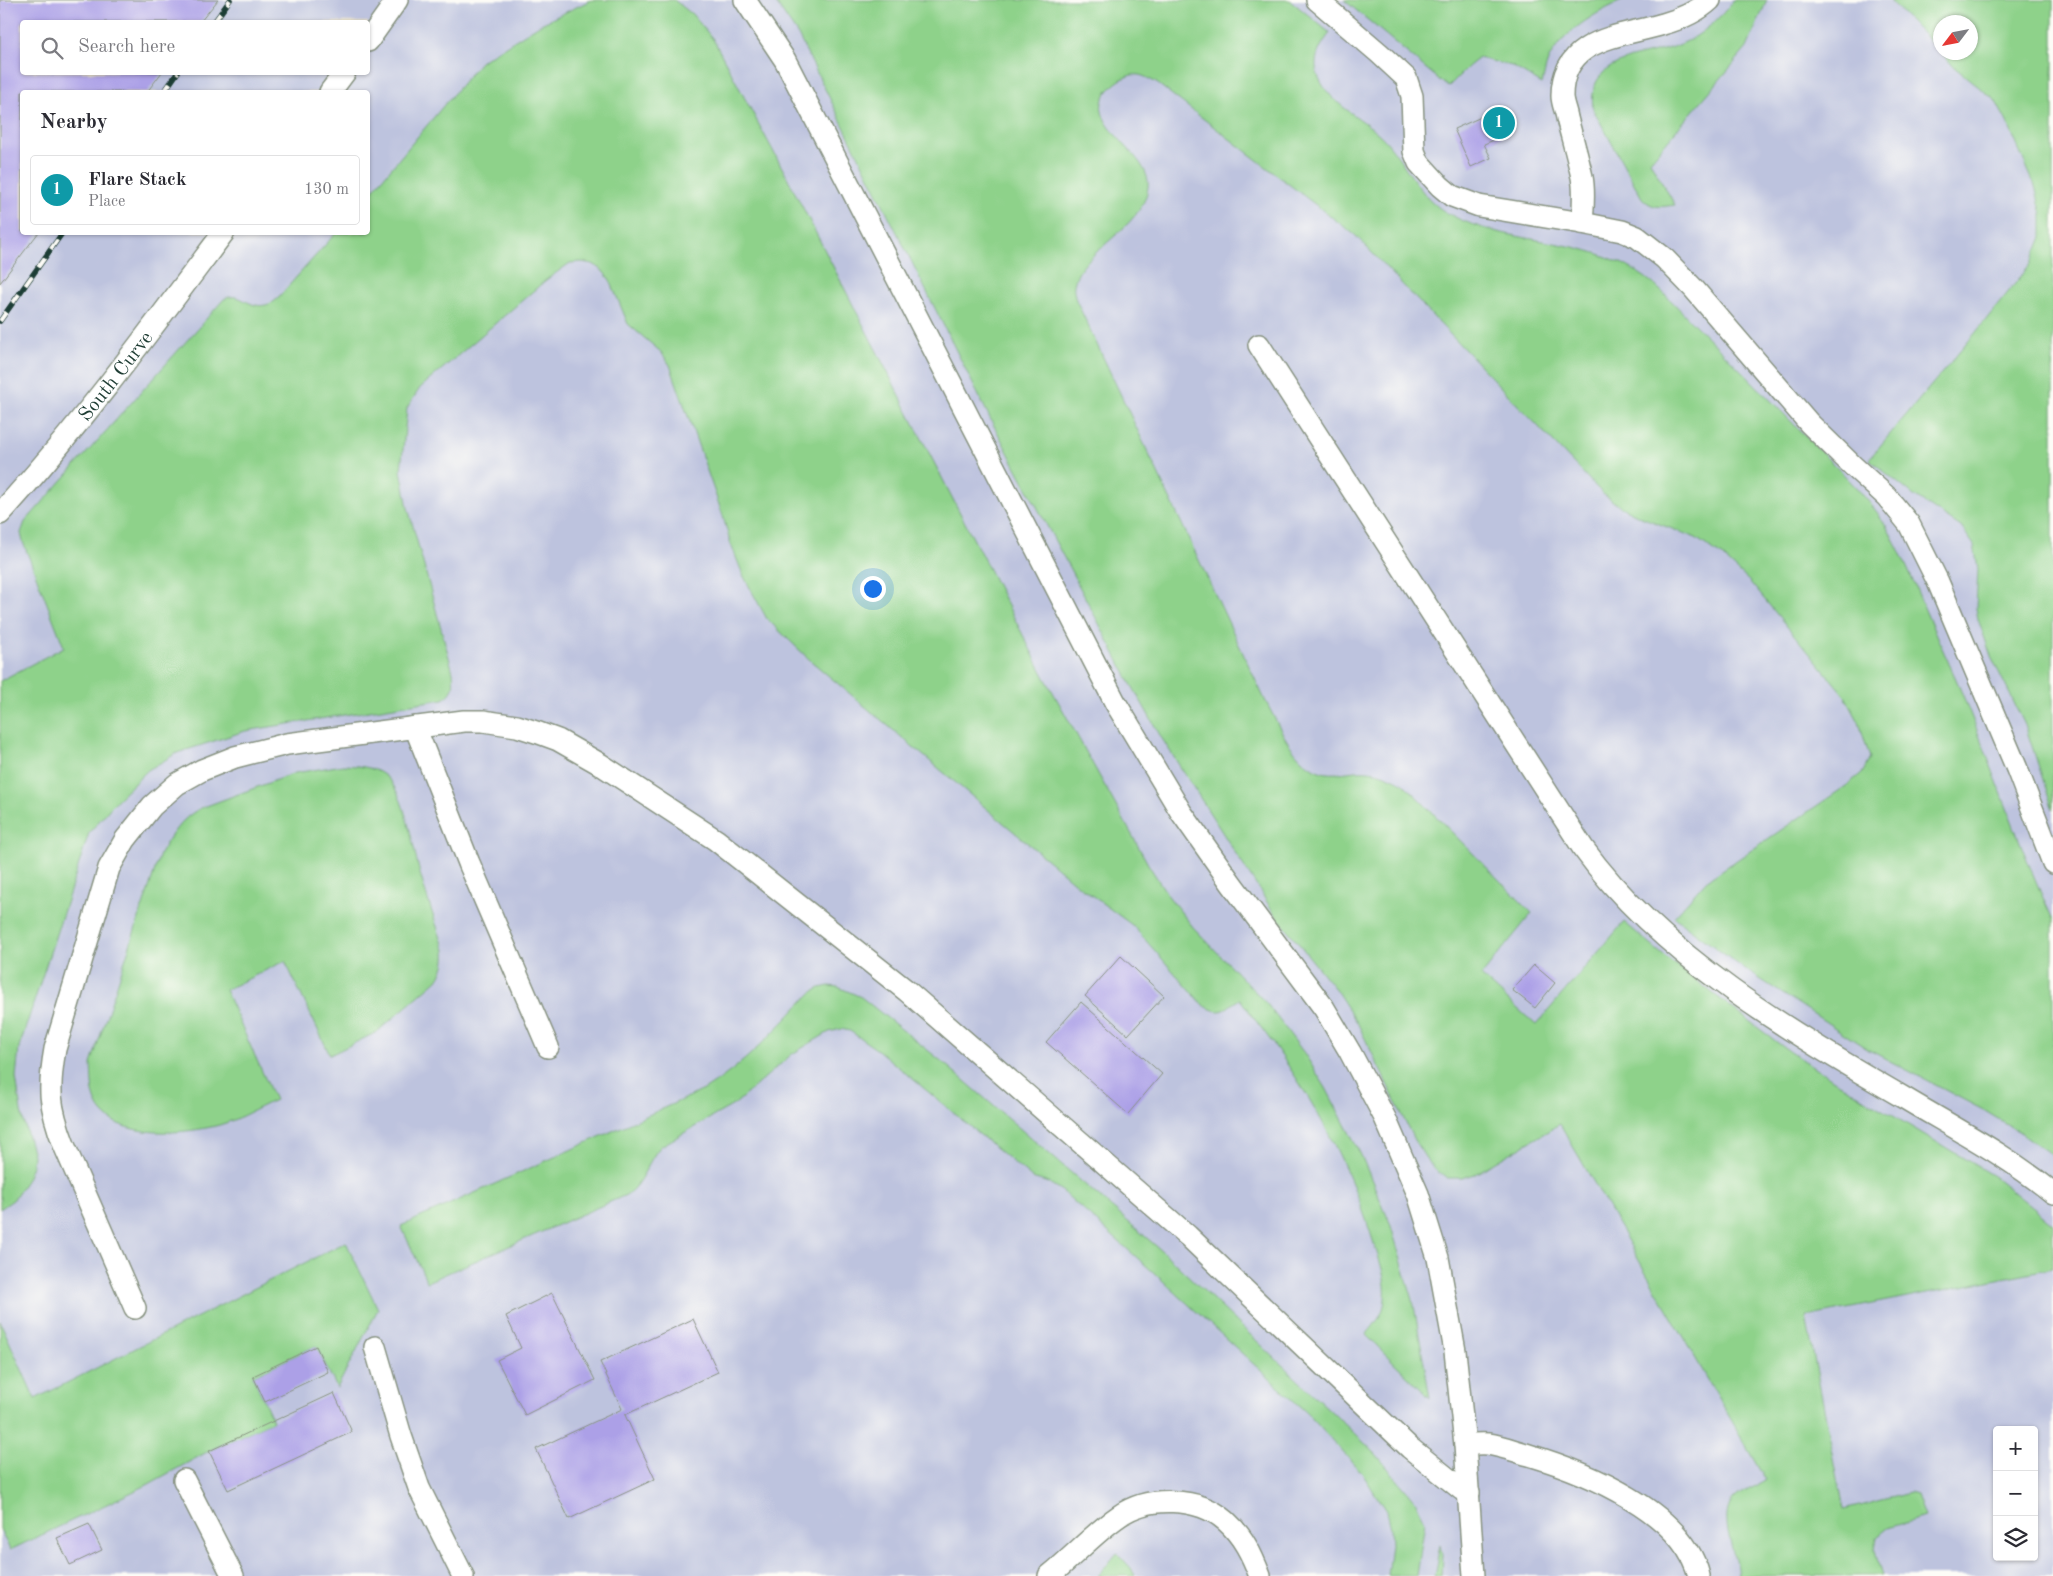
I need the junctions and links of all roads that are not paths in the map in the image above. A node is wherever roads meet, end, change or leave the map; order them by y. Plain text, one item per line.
1 (397, 0) edge
2 (745, 0) edge
3 (1317, 0) edge
4 (1710, 0) edge
5 (370, 38) edge
6 (343, 75) edge
7 (332, 90) edge
8 (1582, 223) junction
9 (222, 235) edge
10 (1259, 345) dead end
11 (0, 514) edge
12 (415, 727) junction
13 (2053, 863) edge
14 (548, 1046) dead end
15 (2053, 1193) edge
16 (135, 1308) dead end
17 (374, 1347) dead end
18 (1465, 1445) junction
19 (184, 1480) dead end
20 (1469, 1492) junction
21 (233, 1576) edge
22 (463, 1576) edge
23 (1049, 1576) edge
24 (1260, 1576) edge
25 (1474, 1576) edge
26 (1699, 1576) edge

1 - 5 lane
2 - 18 lane
3 - 8 lane
4 - 8 lane
6 - 7 lane
8 - 13 lane
9 - 11 lane, South Curve
10 - 15 lane
12 - 14 lane
12 - 16 lane
12 - 20 lane
17 - 22 lane
18 - 20 lane
18 - 26 lane
19 - 21 lane
20 - 25 lane
23 - 24 lane

